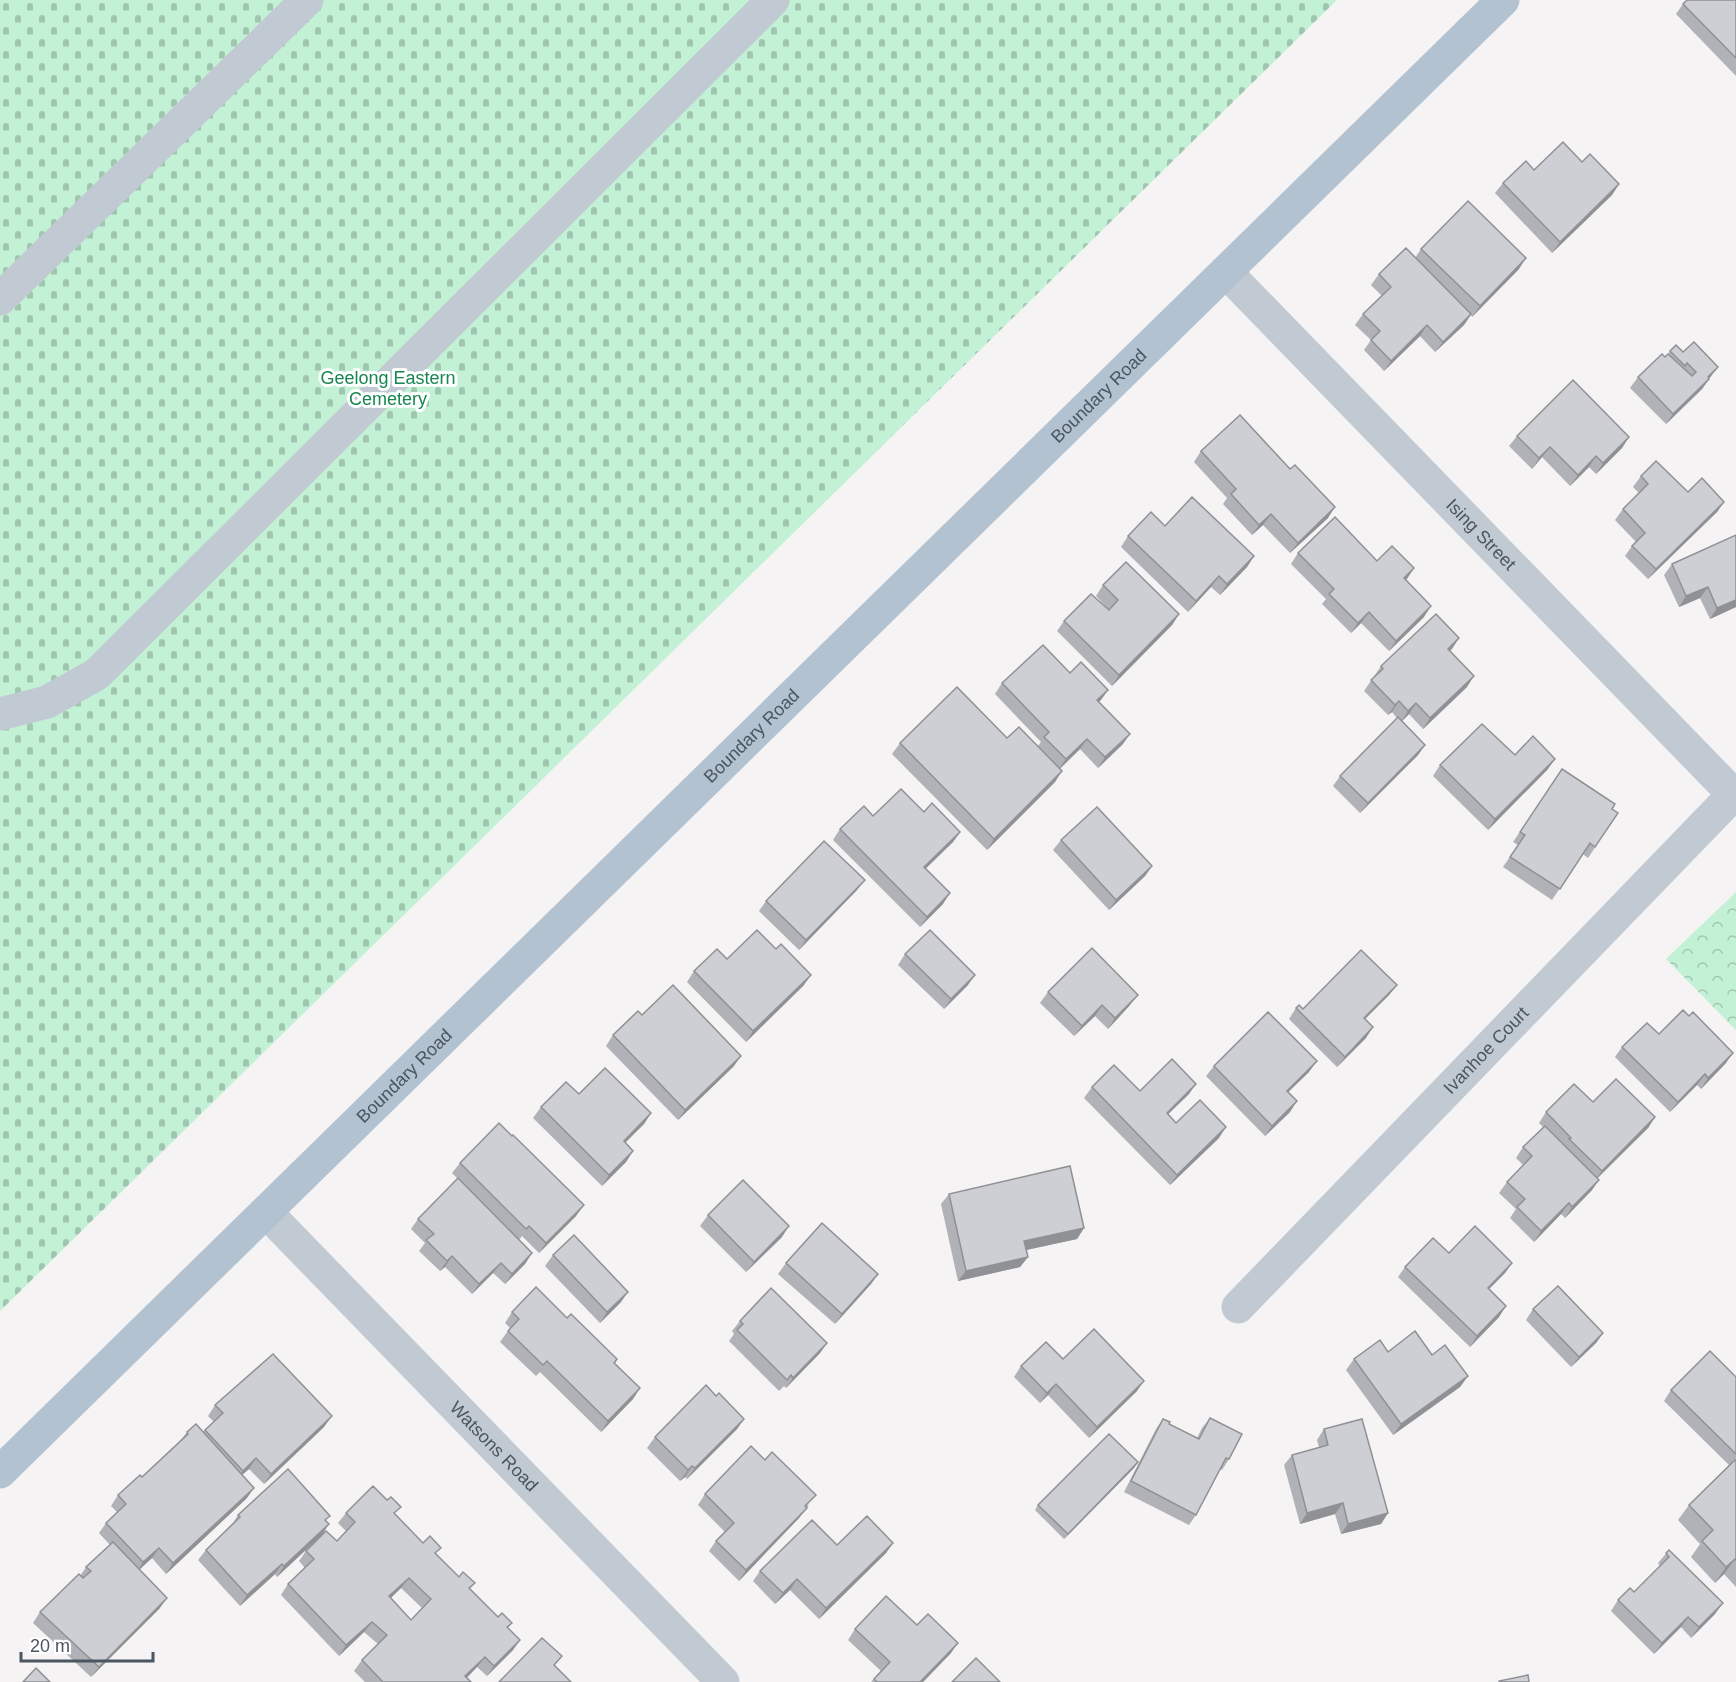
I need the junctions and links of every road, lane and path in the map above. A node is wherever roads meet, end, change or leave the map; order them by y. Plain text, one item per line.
1 (307, 0) edge
2 (773, 0) edge
3 (1503, 0) edge
4 (1226, 272) junction
5 (0, 299) edge
6 (0, 714) edge
7 (1734, 796) edge
8 (266, 1212) junction
9 (1239, 1306) dead end
10 (0, 1472) edge
11 (723, 1682) edge

1 - 5 street
2 - 6 street
3 - 4 main road, Boundary Road
4 - 7 street, Ising Street
4 - 8 main road, Boundary Road
7 - 9 street, Ivanhoe Court
8 - 10 main road, Boundary Road
8 - 11 street, Watsons Road

